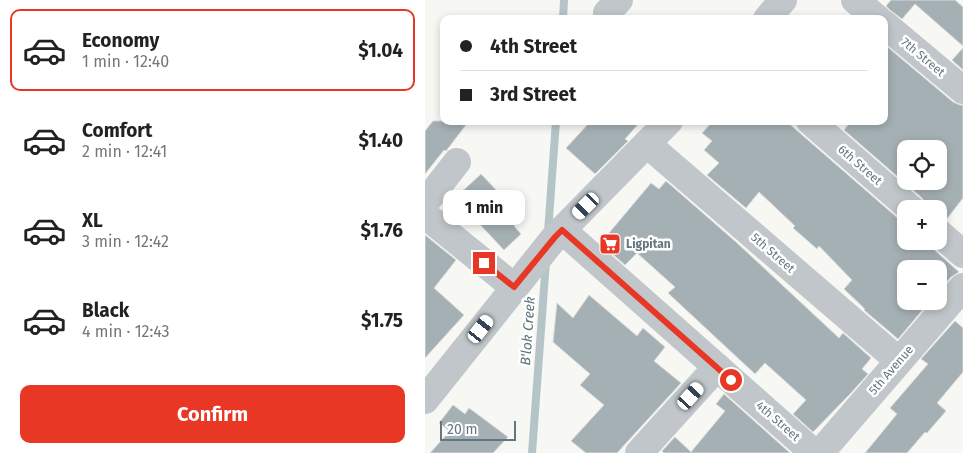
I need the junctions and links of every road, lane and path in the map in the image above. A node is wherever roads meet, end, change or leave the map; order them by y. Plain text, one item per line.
1 (783, 0) edge
2 (855, 0) edge
3 (770, 15) edge
4 (873, 15) edge
5 (888, 27) edge
6 (963, 90) edge
7 (665, 125) edge
8 (815, 125) edge
9 (647, 144) junction
10 (457, 162) dead end
11 (901, 200) edge
12 (425, 203) edge
13 (425, 215) edge
14 (559, 233) junction
15 (947, 240) edge
16 (963, 254) edge
17 (519, 281) junction
18 (963, 287) edge
19 (899, 361) junction
20 (717, 367) junction
21 (425, 400) edge
22 (639, 453) edge
23 (815, 453) edge
24 (820, 453) edge

1 - 3 street
2 - 4 street
5 - 6 street, 7th Street
7 - 9 street
8 - 11 street, 6th Street
9 - 14 street
9 - 19 street, 5th Street
10 - 12 street
13 - 17 street
14 - 17 street
14 - 20 street, 4th Street
15 - 16 street
17 - 21 street
18 - 19 street, 5th Avenue
19 - 24 street, 5th Avenue
20 - 22 street
20 - 23 street, 4th Street

